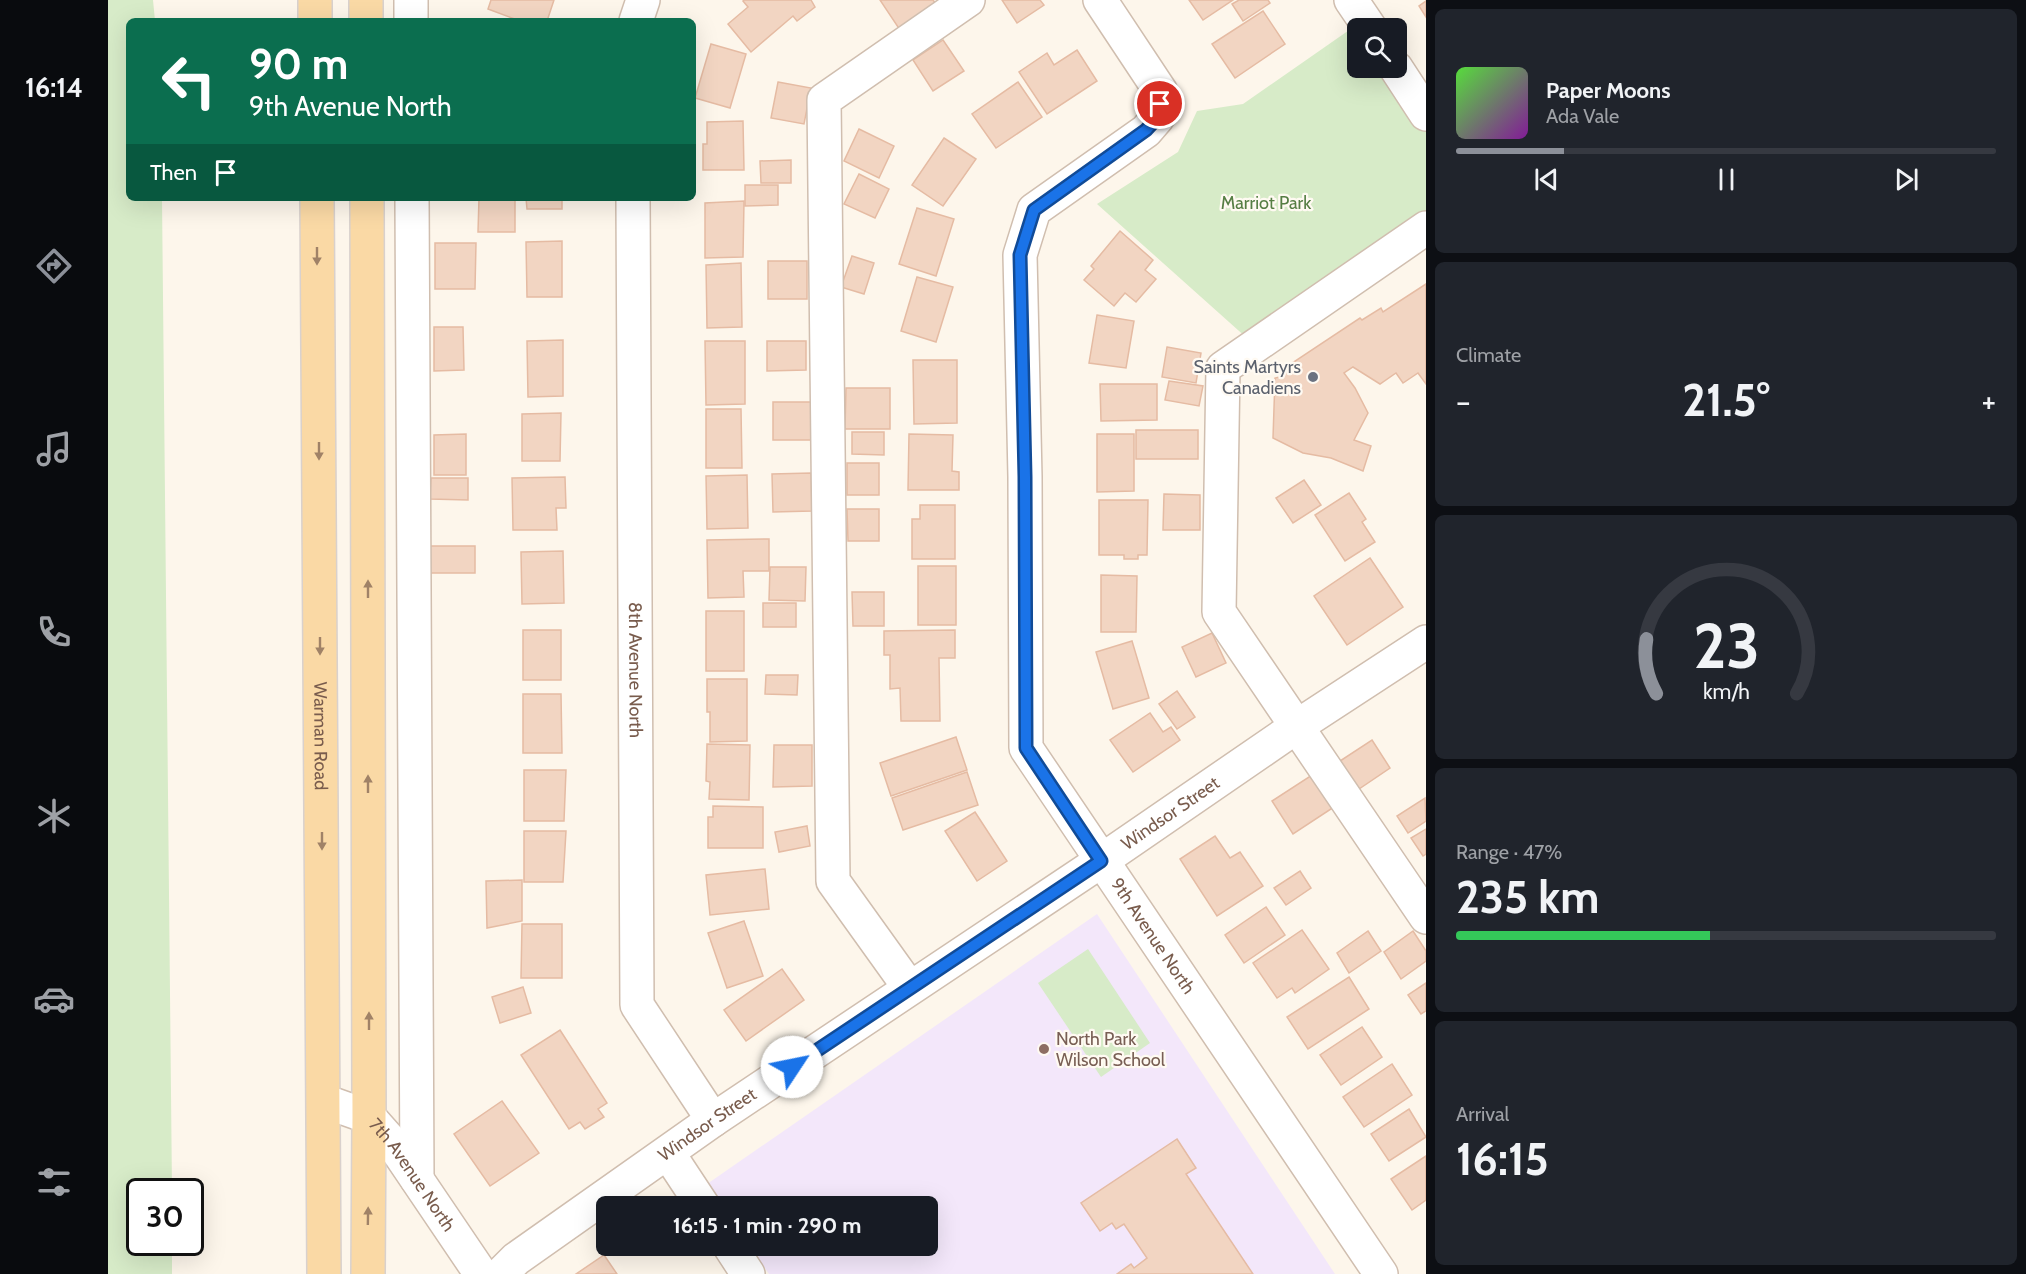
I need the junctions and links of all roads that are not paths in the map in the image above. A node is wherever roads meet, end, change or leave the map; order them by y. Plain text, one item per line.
1 (315, 0) edge
2 (366, 0) edge
3 (411, 0) edge
4 (643, 0) edge
5 (968, 0) edge
6 (1100, 0) edge
7 (1352, 0) edge
8 (315, 18) edge
9 (366, 18) edge
10 (411, 18) edge
11 (637, 18) edge
12 (1364, 18) edge
13 (1403, 78) edge
14 (1426, 114) edge
15 (317, 201) edge
16 (367, 201) edge
17 (412, 201) edge
18 (633, 201) edge
19 (1426, 228) edge
20 (1426, 642) edge
21 (1296, 727) junction
22 (1101, 861) junction
23 (1426, 917) edge
24 (909, 987) junction
25 (324, 1101) junction
26 (369, 1117) junction
27 (713, 1120) junction
28 (668, 1153) junction
29 (417, 1179) junction
30 (696, 1196) edge
31 (736, 1256) edge
32 (324, 1274) edge
33 (368, 1274) edge
34 (481, 1274) edge
35 (501, 1274) edge
36 (748, 1274) edge
37 (1381, 1274) edge

1 - 8 main road
2 - 9 main road
3 - 10 street
4 - 11 street
5 - 24 street
6 - 22 street, 9th Avenue North
7 - 12 street
13 - 14 street
15 -> 25 main road, Warman Road
26 -> 16 main road
17 - 29 street
18 - 27 street, 8th Avenue North
19 - 21 street
20 - 21 street, Windsor Street
21 - 22 street, Windsor Street
21 - 23 street
22 - 24 street, Windsor Street
22 - 37 street, 9th Avenue North
24 - 27 street, Windsor Street
25 - 26 street, 7th Avenue North
25 - 32 main road, Warman Road
26 - 29 street, 7th Avenue North
33 -> 26 main road
27 - 28 street, Windsor Street
28 - 30 street
28 - 35 street, Windsor Street
29 - 34 street, 7th Avenue North
31 - 36 street

